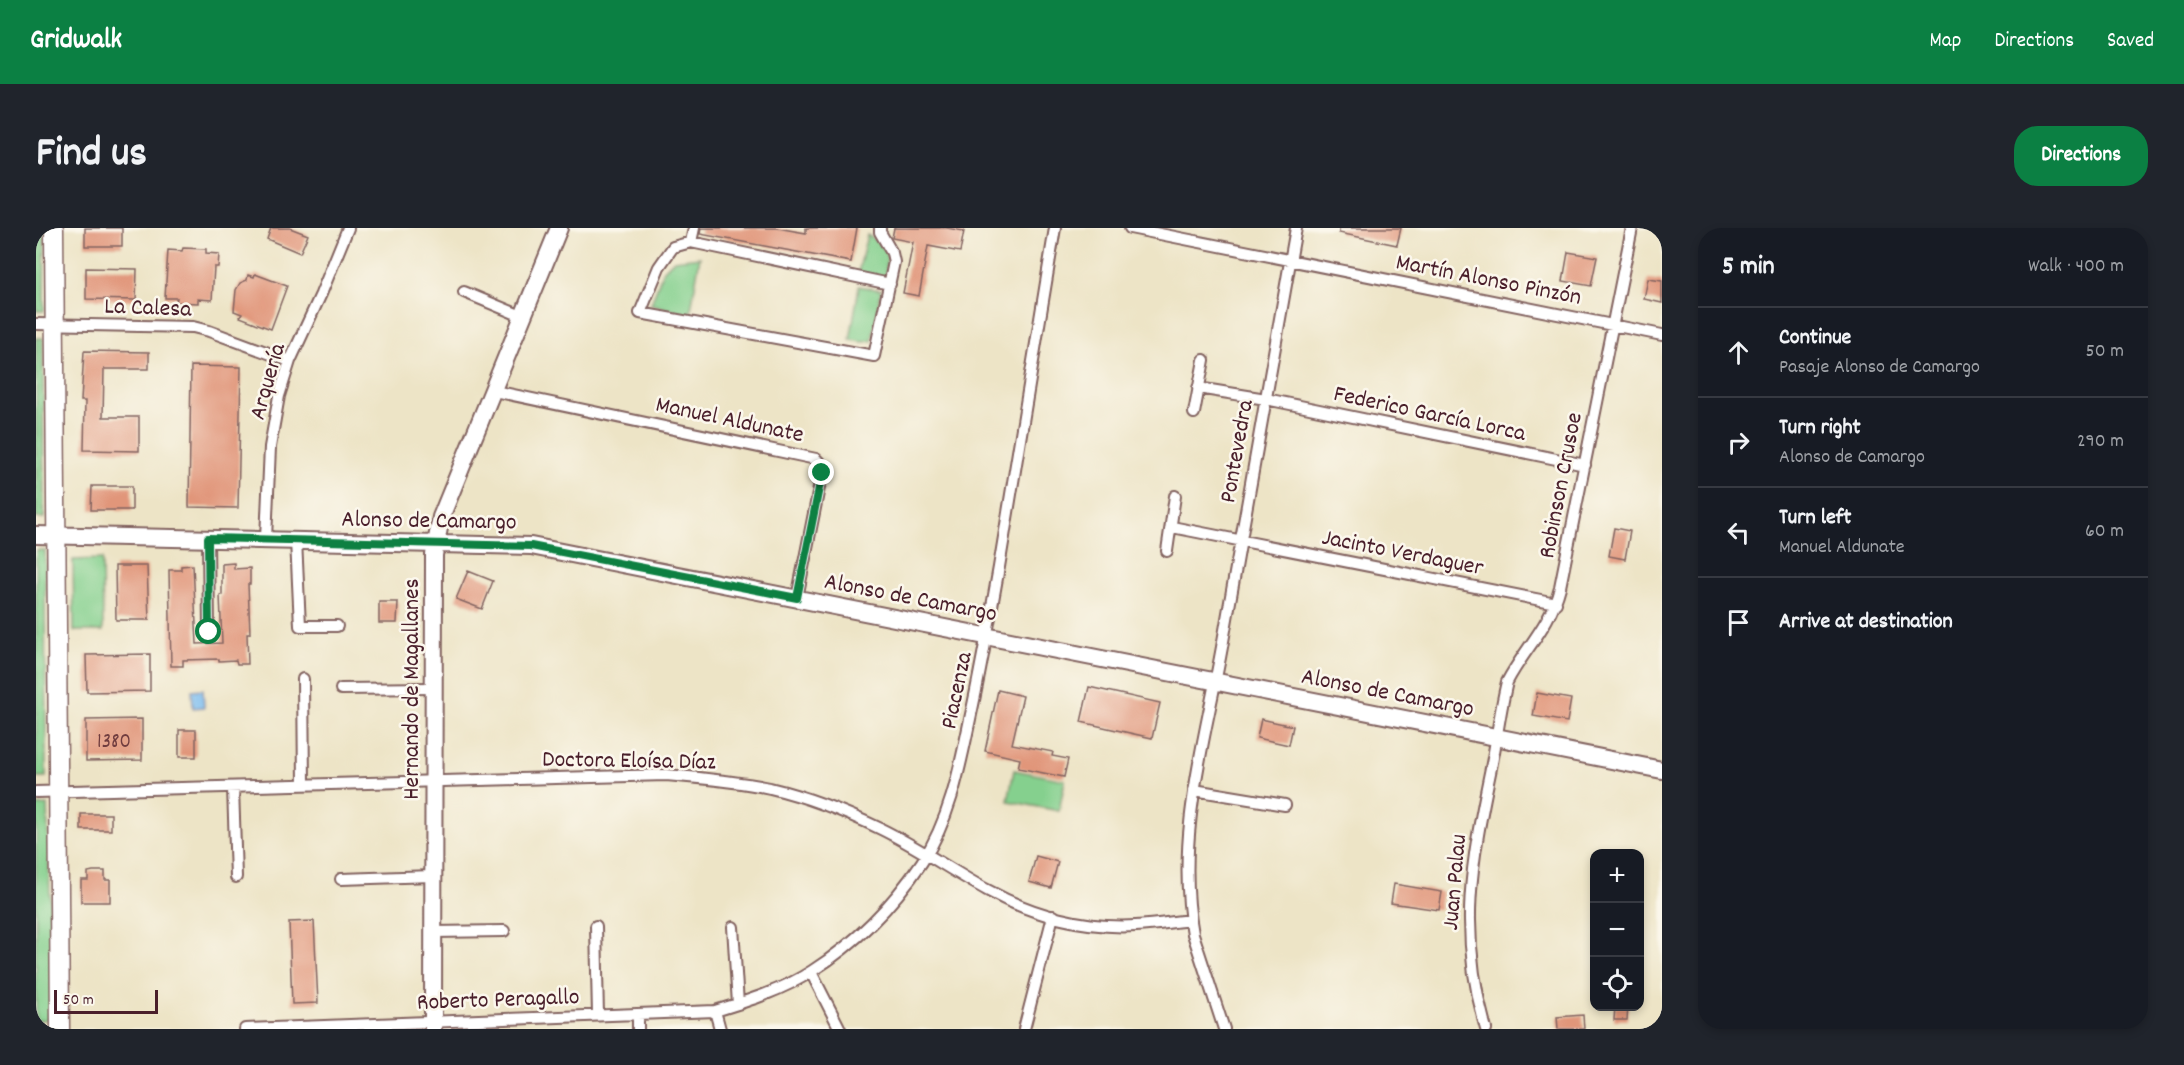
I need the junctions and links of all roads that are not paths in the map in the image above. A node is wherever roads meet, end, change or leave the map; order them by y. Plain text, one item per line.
1 (54, 228) edge
2 (338, 228) edge
3 (348, 228) edge
4 (558, 228) edge
5 (694, 228) edge
6 (880, 228) edge
7 (1055, 228) edge
8 (1130, 228) edge
9 (1296, 228) edge
10 (1632, 228) edge
11 (691, 242) junction
12 (341, 243) junction
13 (1290, 260) junction
14 (890, 284) junction
15 (464, 292) dead end
16 (524, 316) junction
17 (36, 324) edge
18 (55, 325) junction
19 (1612, 325) junction
20 (1662, 334) edge
21 (1204, 360) dead end
22 (290, 361) junction
23 (1198, 388) junction
24 (494, 391) junction
25 (1266, 399) junction
26 (1194, 412) dead end
27 (1585, 465) junction
28 (1175, 496) dead end
29 (1172, 527) junction
30 (36, 535) edge
31 (57, 535) junction
32 (208, 538) junction
33 (266, 539) junction
34 (296, 540) junction
35 (1241, 540) junction
36 (436, 542) junction
37 (1167, 551) dead end
38 (797, 598) junction
39 (1556, 603) junction
40 (337, 626) dead end
41 (209, 632) dead end
42 (987, 636) junction
43 (303, 679) dead end
44 (1216, 682) junction
45 (433, 687) junction
46 (341, 689) dead end
47 (1497, 737) junction
48 (1662, 770) edge
49 (433, 781) junction
50 (304, 784) junction
51 (233, 788) junction
52 (1194, 790) junction
53 (36, 792) edge
54 (58, 792) junction
55 (1286, 806) dead end
56 (926, 855) junction
57 (433, 876) junction
58 (236, 877) dead end
59 (341, 879) dead end
60 (1053, 916) junction
61 (1190, 920) junction
62 (596, 926) dead end
63 (733, 927) dead end
64 (504, 931) dead end
65 (433, 932) junction
66 (811, 972) junction
67 (738, 1004) junction
68 (715, 1011) junction
69 (638, 1014) junction
70 (598, 1015) junction
71 (433, 1025) edge
72 (60, 1029) edge
73 (246, 1029) edge
74 (259, 1029) edge
75 (638, 1029) edge
76 (720, 1029) edge
77 (840, 1029) edge
78 (1024, 1029) edge
79 (1224, 1029) edge
80 (1486, 1029) edge

1 - 18 main road
2 - 12 street
3 - 12 street, Arquería
4 - 16 street, Hernando de Magallanes
5 - 11 street
6 - 14 street
7 - 42 street, Piacenza
8 - 13 street, Martín Alonso Pinzón
9 - 13 street, Pontevedra
10 - 19 street, Robinson Crusoe
11 - 14 street
11 - 14 street
12 - 22 street, Arquería
13 - 19 street, Martín Alonso Pinzón
13 - 25 street, Pontevedra
15 - 16 street
16 - 24 street, Hernando de Magallanes
17 - 18 street, La Calesa
18 - 22 street, La Calesa
18 - 31 main road
19 - 20 street, Martín Alonso Pinzón
19 - 27 street, Robinson Crusoe
21 - 23 street
22 - 33 street, Arquería
23 - 25 street, Federico García Lorca
23 - 26 street
24 - 36 street, Hernando de Magallanes
24 - 38 street, Manuel Aldunate
25 - 27 street, Federico García Lorca
25 - 35 street, Pontevedra
27 - 39 street, Robinson Crusoe
28 - 29 street
29 - 35 street, Jacinto Verdaguer
29 - 37 street
30 - 31 street, Alonso de Camargo
31 - 32 street, Alonso de Camargo
31 - 54 main road
32 - 33 street, Alonso de Camargo
32 - 41 street
33 - 34 street, Alonso de Camargo
34 - 36 street, Alonso de Camargo
34 - 40 street
35 - 39 street, Jacinto Verdaguer
35 - 44 street, Pontevedra
36 - 38 street, Alonso de Camargo
36 - 45 street, Hernando de Magallanes
38 - 42 street, Alonso de Camargo
39 - 47 street, Robinson Crusoe
42 - 44 street, Alonso de Camargo
42 - 56 street, Piacenza
43 - 50 street
44 - 47 street, Alonso de Camargo
44 - 52 street, Pontevedra
45 - 46 street
45 - 49 street, Hernando de Magallanes
47 - 48 street, Alonso de Camargo
47 - 80 street, Juan Palau
49 - 50 street, Doctora Eloísa Díaz
49 - 56 street, Doctora Eloísa Díaz
49 - 57 street, Hernando de Magallanes
50 - 51 street, Doctora Eloísa Díaz
51 - 54 street, Doctora Eloísa Díaz
51 - 58 street
52 - 55 street
52 - 61 street, Pontevedra
53 - 54 street, Doctora Eloísa Díaz
54 - 72 main road
56 - 60 street, Doctora Eloísa Díaz
56 - 66 street, Piacenza
57 - 59 street
57 - 65 street, Hernando de Magallanes
60 - 61 street, Doctora Eloísa Díaz
60 - 78 street
61 - 79 street, Pontevedra
62 - 70 street
63 - 67 street
64 - 65 street
65 - 71 street, Hernando de Magallanes
66 - 67 street, Piacenza
66 - 77 street
67 - 68 street, Piacenza
68 - 69 street, Roberto Peragallo
68 - 76 street
69 - 70 street, Roberto Peragallo
69 - 75 street
70 - 71 street, Roberto Peragallo
71 - 74 street, Roberto Peragallo
73 - 74 street, Roberto Peragallo

